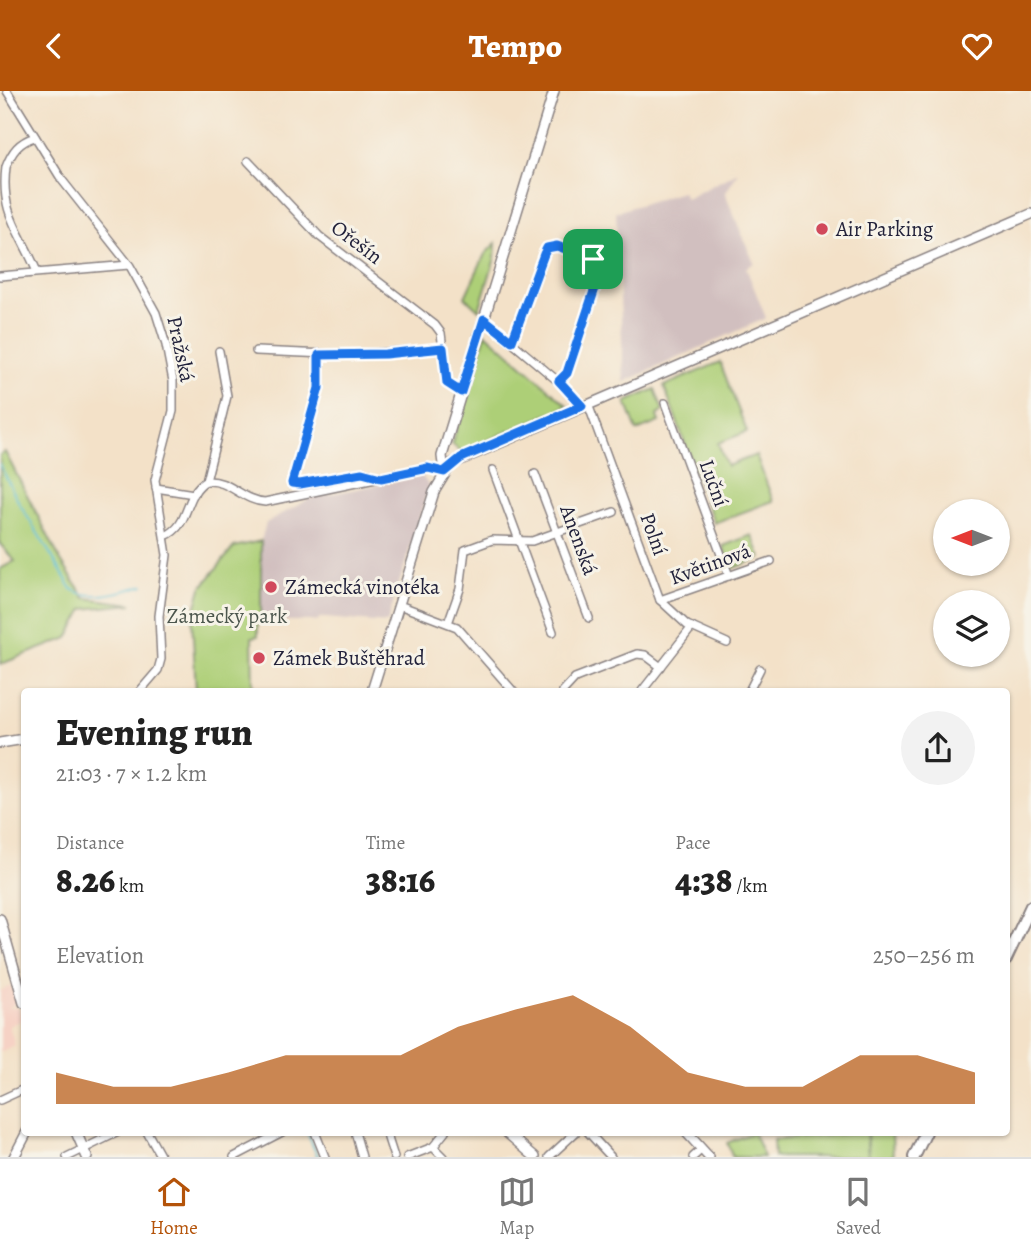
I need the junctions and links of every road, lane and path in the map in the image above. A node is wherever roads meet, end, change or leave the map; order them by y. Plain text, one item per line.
1 (7, 91) edge
2 (554, 91) edge
3 (35, 138) junction
4 (248, 161) dead end
5 (1031, 214) edge
6 (129, 265) junction
7 (37, 272) junction
8 (0, 276) edge
9 (484, 319) junction
10 (512, 341) junction
11 (443, 348) junction
12 (219, 351) dead end
13 (256, 351) dead end
14 (319, 355) junction
15 (559, 381) junction
16 (461, 392) junction
17 (666, 403) dead end
18 (585, 405) junction
19 (493, 470) dead end
20 (444, 472) junction
21 (535, 474) dead end
22 (381, 478) junction
23 (206, 481) junction
24 (156, 488) junction
25 (194, 494) junction
26 (614, 512) dead end
27 (557, 532) junction
28 (165, 536) junction
29 (520, 541) junction
30 (771, 561) dead end
31 (729, 576) junction
32 (660, 600) junction
33 (399, 605) junction
34 (589, 618) dead end
35 (448, 623) junction
36 (692, 627) junction
37 (553, 632) dead end
38 (727, 643) dead end
39 (661, 667) junction
40 (760, 669) dead end
41 (142, 688) edge
42 (373, 688) edge
43 (510, 688) edge
44 (566, 688) edge
45 (644, 688) edge
46 (751, 688) edge
47 (21, 740) edge
48 (0, 743) edge
49 (1031, 906) edge
50 (0, 919) edge
51 (2, 933) edge
52 (1010, 951) edge
53 (21, 978) edge
54 (21, 1090) edge
55 (0, 1100) edge
56 (25, 1136) edge
57 (78, 1136) edge
58 (112, 1136) edge
59 (149, 1136) edge
60 (274, 1136) edge
61 (317, 1136) edge
62 (356, 1136) edge
63 (387, 1136) edge
64 (442, 1136) edge
65 (511, 1136) edge
66 (572, 1136) edge
67 (592, 1136) edge
68 (690, 1136) edge
69 (924, 1136) edge
70 (433, 1147) junction
71 (702, 1149) junction
72 (85, 1153) edge
73 (14, 1157) edge
74 (67, 1157) edge
75 (161, 1157) edge
76 (234, 1157) edge
77 (325, 1157) edge
78 (362, 1157) edge
79 (394, 1157) edge
80 (407, 1157) edge
81 (443, 1157) edge
82 (535, 1157) edge
83 (549, 1157) edge
84 (611, 1157) edge
85 (694, 1157) edge
86 (709, 1157) edge
87 (914, 1157) edge

1 - 3 street, Pražská
2 - 9 street
3 - 6 street, Pražská
3 - 7 street
4 - 11 street, Ořešín
5 - 18 street
6 - 7 street
6 - 24 street, Pražská
7 - 8 street
9 - 10 street
9 - 16 street
10 - 15 street
10 - 15 street
11 - 14 street
11 - 16 street, Ořešín
12 - 23 street
13 - 14 street
14 - 22 street
15 - 18 street
16 - 20 street
17 - 31 street, Luční
18 - 20 street
18 - 32 street, Polní
19 - 29 street
20 - 22 street
20 - 33 street
21 - 27 street, Anenská
22 - 23 street
23 - 25 street
24 - 25 street
24 - 28 street, Pražská
25 - 28 street
26 - 27 street
27 - 29 street
27 - 34 street, Anenská
28 - 41 street, Pražská
29 - 35 street
29 - 37 street
30 - 31 street, Květinová
31 - 32 street, Květinová
32 - 36 street, Polní
33 - 35 street
33 - 42 street
35 - 43 street
36 - 38 street, Polní
36 - 39 street
39 - 44 street
39 - 45 street
40 - 46 street
47 - 48 street
49 - 52 main road
50 - 51 street
51 - 53 street
54 - 55 street
56 - 73 street
57 - 72 street
58 - 72 street
59 - 75 street
60 - 76 street
61 - 77 street
62 - 78 street
63 - 79 street
64 - 70 street
65 - 82 street
66 - 83 street
67 - 84 street
68 - 71 street
69 - 87 main road
70 - 80 street
70 - 81 street
71 - 85 street
71 - 86 street
72 - 74 street

